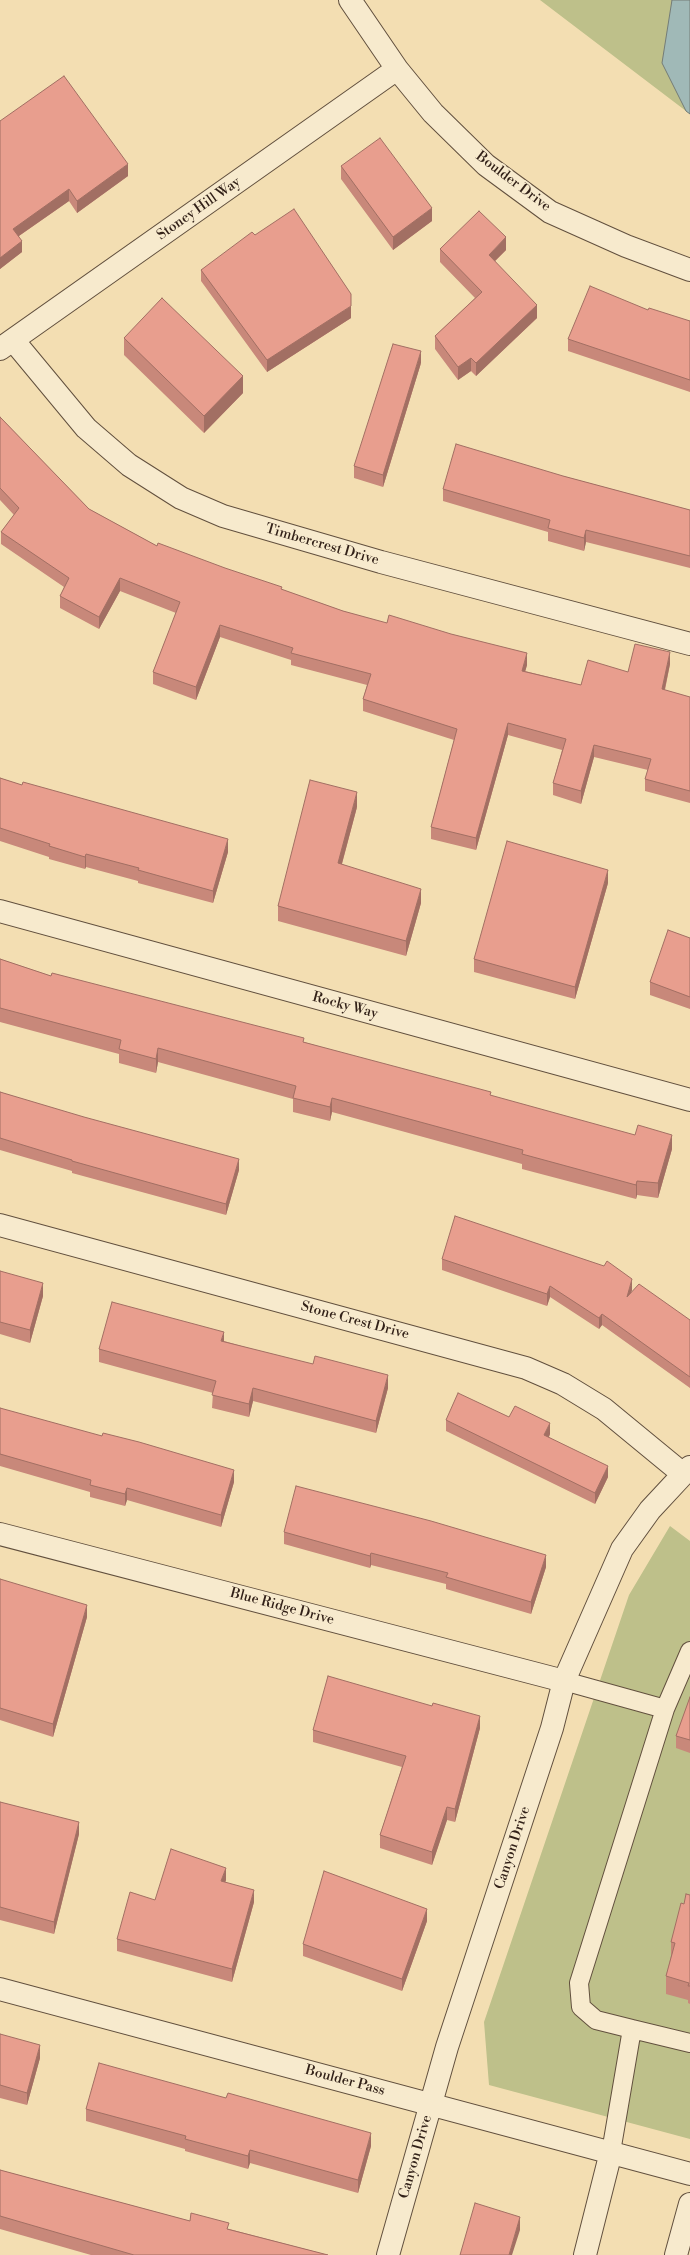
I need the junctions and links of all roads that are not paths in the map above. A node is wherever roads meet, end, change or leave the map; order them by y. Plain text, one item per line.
1 (350, 0) edge
2 (397, 69) junction
3 (690, 270) edge
4 (7, 345) edge
5 (690, 644) edge
6 (0, 912) edge
7 (690, 1100) edge
8 (0, 1225) edge
9 (687, 1471) edge
10 (0, 1534) edge
11 (690, 1650) edge
12 (564, 1681) junction
13 (665, 1709) junction
14 (0, 1988) edge
15 (632, 2029) junction
16 (690, 2043) edge
17 (431, 2104) junction
18 (611, 2152) junction
19 (690, 2174) edge
20 (690, 2204) edge
21 (388, 2255) edge
22 (585, 2255) edge
23 (676, 2255) edge

1 - 2 street, Boulder Drive
2 - 3 street, Boulder Drive
2 - 4 street, Stoney Hill Way
4 - 5 street, Timbercrest Drive
6 - 7 street, Rocky Way
8 - 9 street, Stone Crest Drive
9 - 12 street, Canyon Drive
10 - 12 street, Blue Ridge Drive
11 - 13 lane
12 - 13 lane
12 - 17 street, Canyon Drive
13 - 15 lane
14 - 17 street, Boulder Pass
15 - 16 lane
15 - 18 lane
17 - 18 street, Boulder Pass
17 - 21 street, Canyon Drive
18 - 19 street, Boulder Pass
18 - 22 street
20 - 23 street

